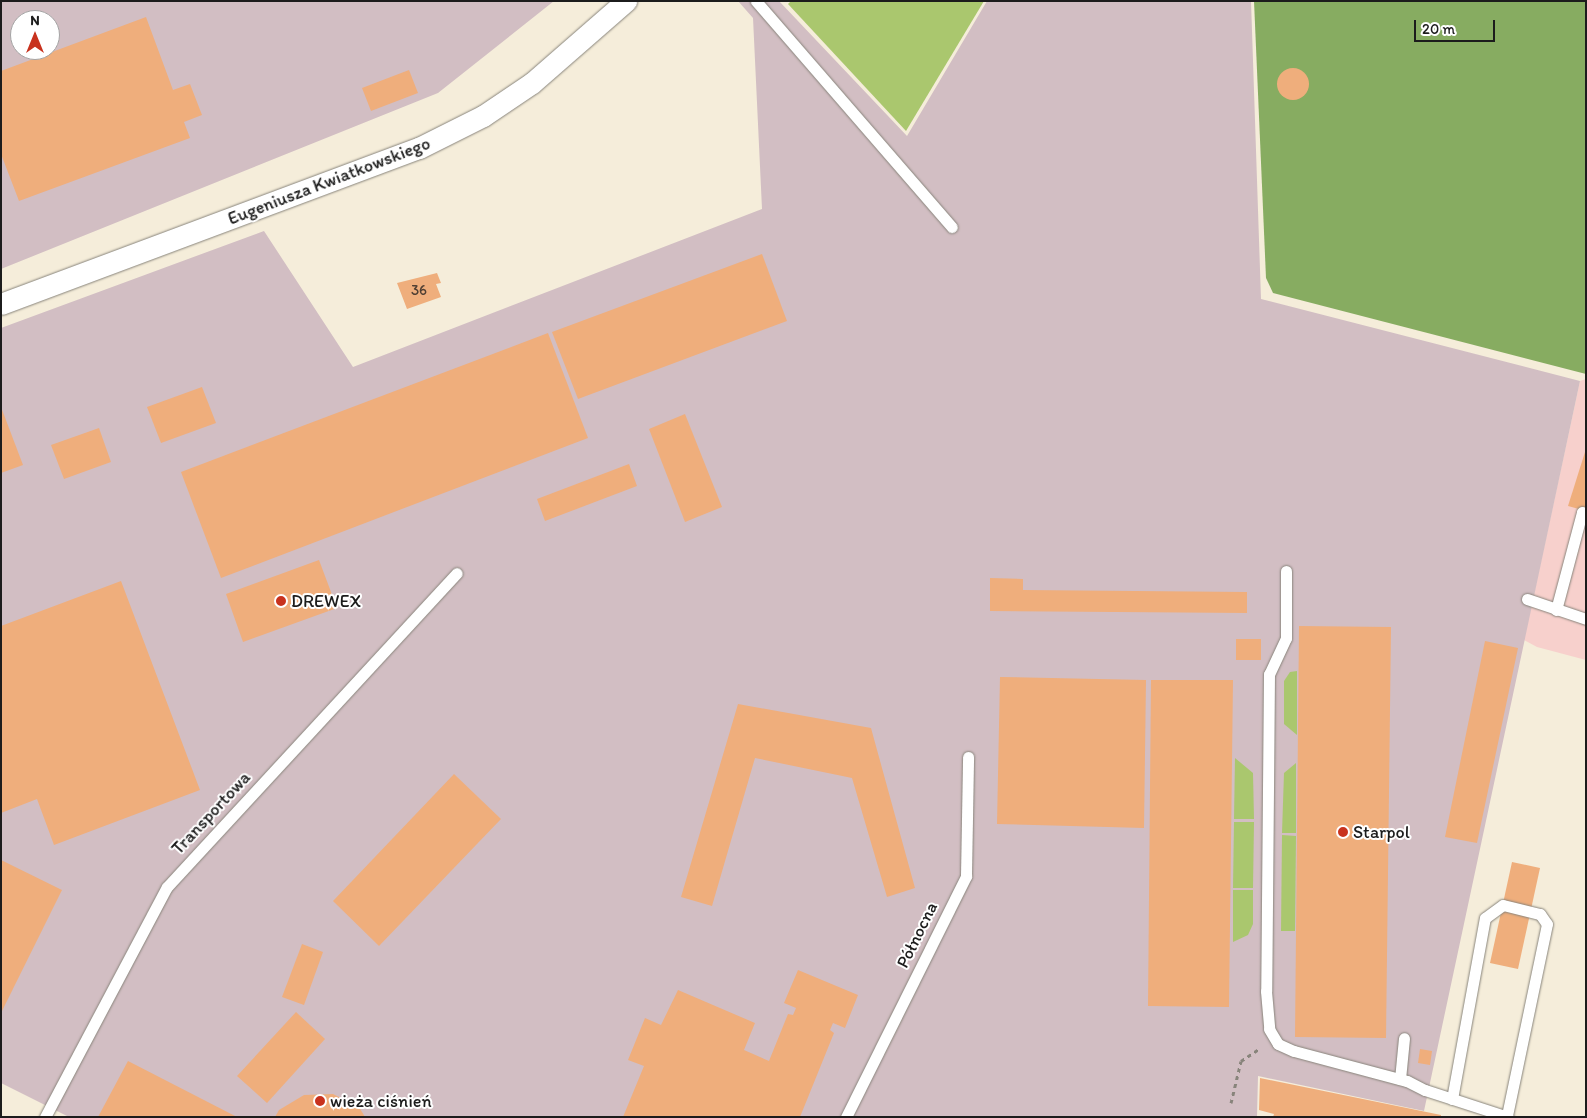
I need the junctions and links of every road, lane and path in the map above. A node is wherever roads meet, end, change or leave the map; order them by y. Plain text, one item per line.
1 (626, 1) edge
2 (756, 1) edge
3 (952, 227) dead end
4 (1, 304) edge
5 (1586, 513) edge
6 (1286, 571) dead end
7 (457, 573) dead end
8 (1527, 599) dead end
9 (1556, 610) junction
10 (1586, 619) edge
11 (968, 757) dead end
12 (1404, 1038) dead end
13 (1275, 1040) junction
14 (1400, 1079) junction
15 (1452, 1099) junction
16 (1231, 1103) dead end
17 (1508, 1116) edge
18 (45, 1117) edge
19 (846, 1117) edge

1 - 4 street, Eugeniusza Kwiatkowskiego
2 - 3 lane
5 - 9 lane
6 - 13 lane
7 - 18 lane, Transportowa
8 - 9 lane
9 - 10 lane
11 - 19 lane, Północna
12 - 14 lane
13 - 14 lane
13 - 16 path
14 - 15 lane
15 - 17 lane
15 - 17 lane

